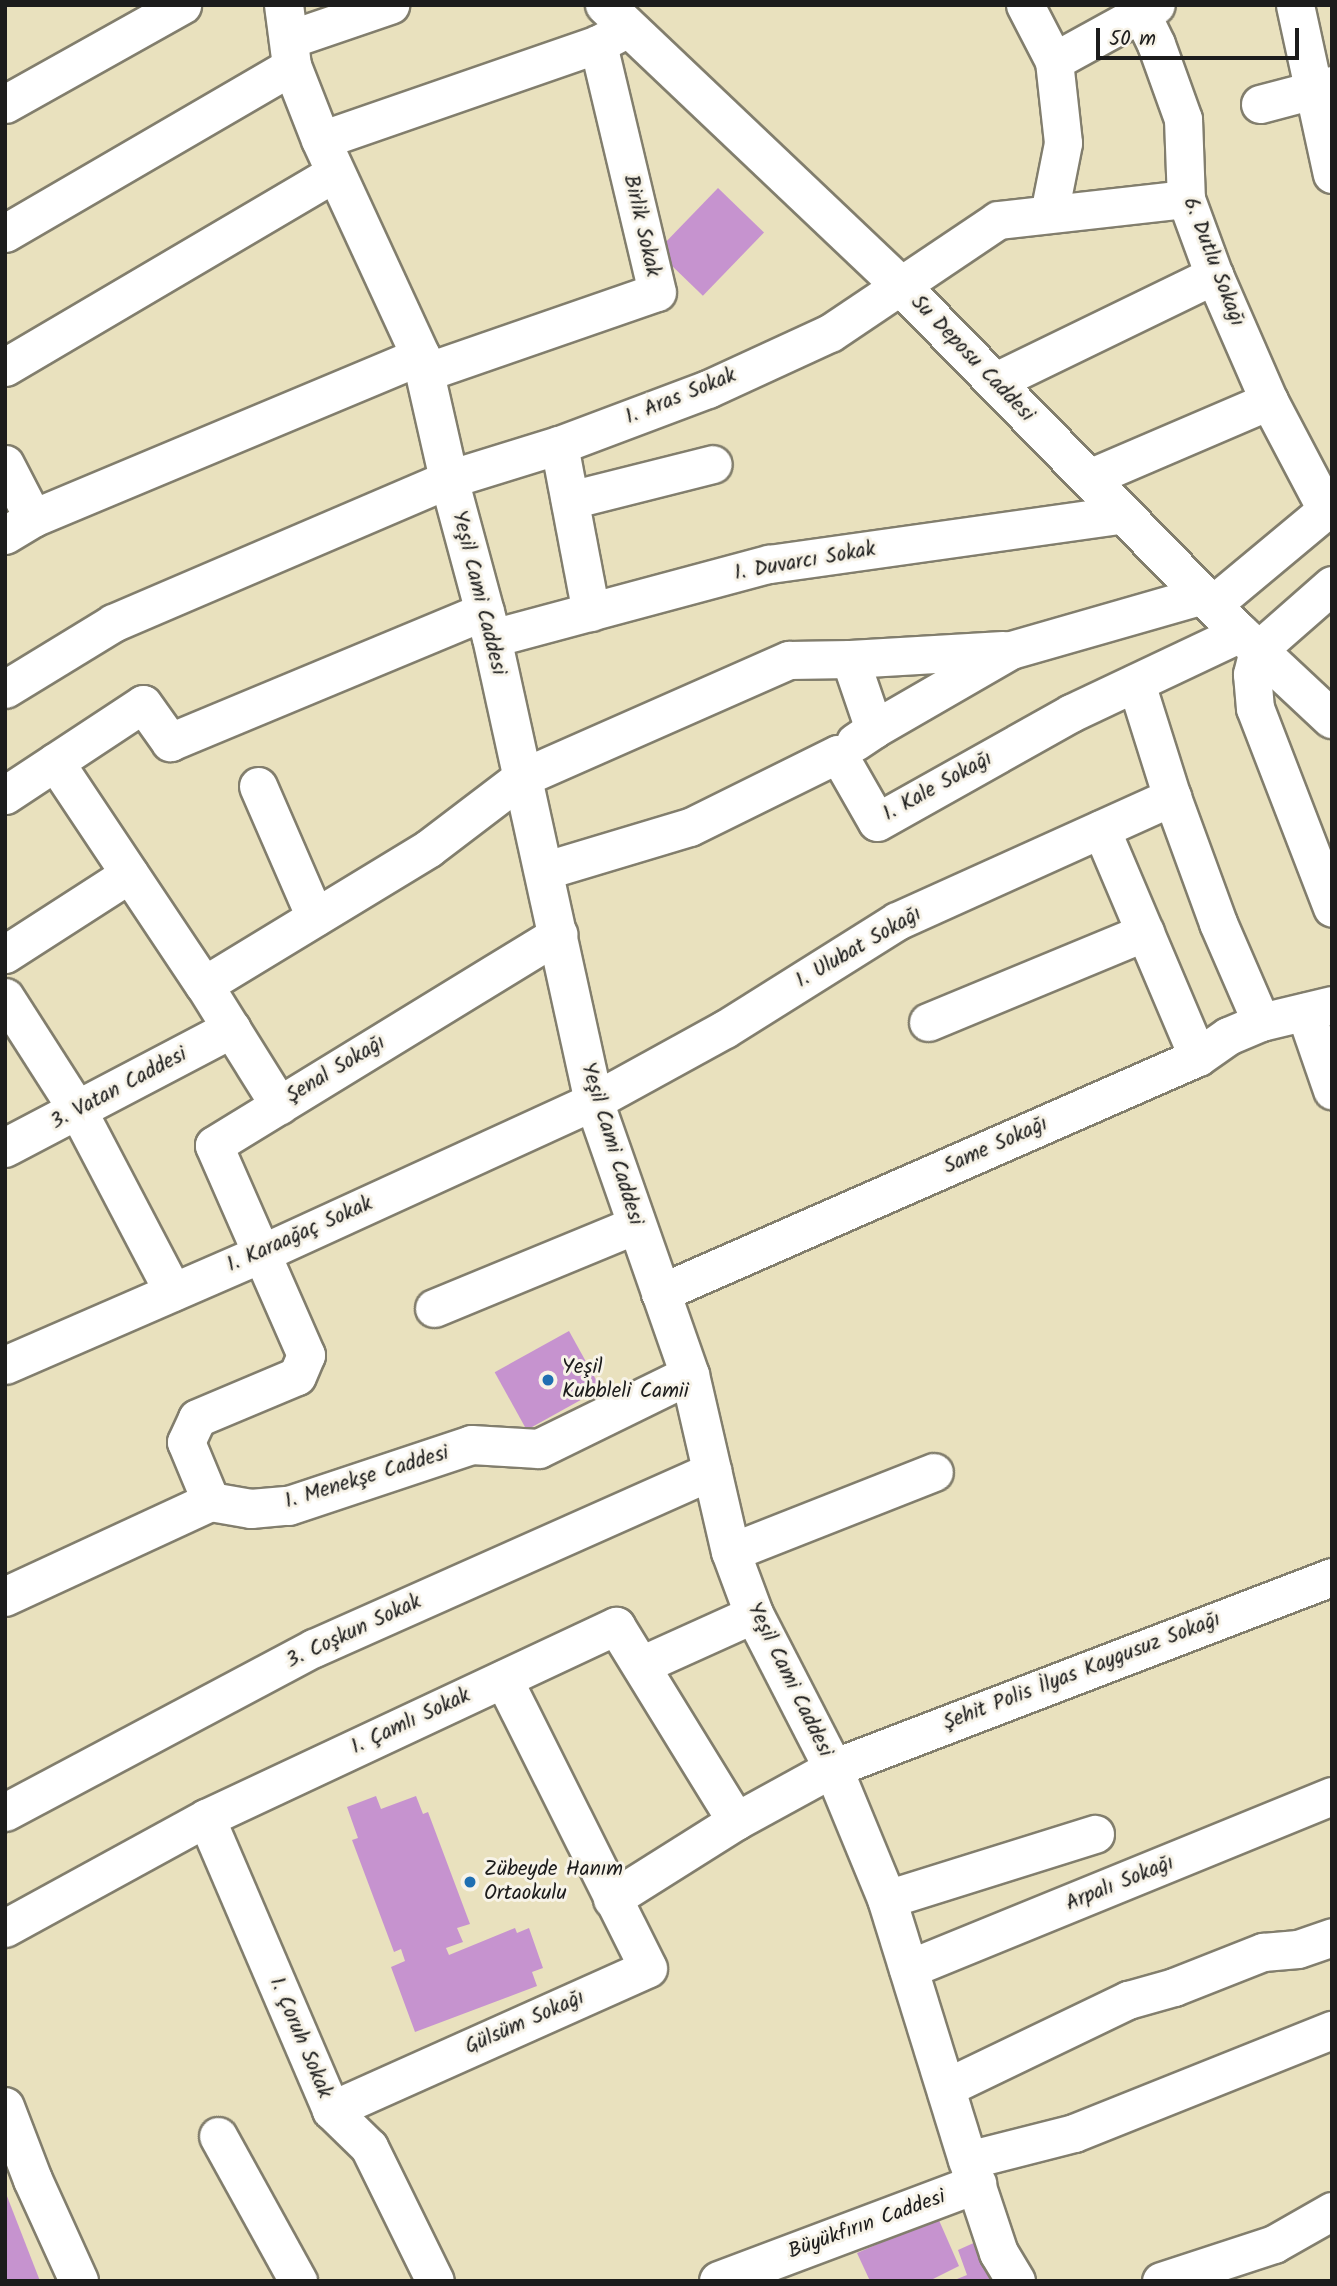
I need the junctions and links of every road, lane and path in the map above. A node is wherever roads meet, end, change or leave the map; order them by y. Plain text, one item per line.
1 (182, 5) edge
2 (390, 5) edge
3 (1025, 5) edge
4 (1295, 5) edge
5 (1144, 8) edge
6 (610, 26) edge
7 (289, 37) edge
8 (1054, 61) junction
9 (1322, 88) edge
10 (5, 104) edge
11 (1260, 104) dead end
12 (328, 157) junction
13 (1332, 174) edge
14 (1186, 199) junction
15 (1049, 214) junction
16 (5, 233) edge
17 (1214, 275) junction
18 (900, 285) junction
19 (424, 364) junction
20 (5, 367) edge
21 (994, 382) junction
22 (1269, 401) junction
23 (559, 445) junction
24 (5, 464) edge
25 (713, 464) dead end
26 (1089, 478) junction
27 (449, 479) junction
28 (570, 500) junction
29 (1329, 507) edge
30 (1123, 514) junction
31 (19, 527) edge
32 (1332, 585) edge
33 (1208, 600) junction
34 (591, 612) junction
35 (488, 625) junction
36 (1249, 642) junction
37 (1011, 650) junction
38 (850, 659) junction
39 (1136, 683) junction
40 (5, 689) edge
41 (1332, 719) edge
42 (874, 729) junction
43 (838, 754) junction
44 (55, 762) junction
45 (521, 778) junction
46 (258, 786) dead end
47 (5, 795) edge
48 (1172, 797) junction
49 (1101, 829) junction
50 (543, 871) junction
51 (129, 874) junction
52 (1332, 908) edge
53 (315, 917) junction
54 (1145, 932) junction
55 (558, 934) junction
56 (5, 954) edge
57 (204, 985) junction
58 (5, 997) edge
59 (1318, 1009) edge
60 (928, 1022) dead end
61 (1261, 1022) junction
62 (232, 1029) junction
63 (1198, 1058) junction
64 (1332, 1090) edge
65 (594, 1101) junction
66 (279, 1105) junction
67 (78, 1111) junction
68 (5, 1148) edge
69 (635, 1225) junction
70 (262, 1253) junction
71 (173, 1292) junction
72 (660, 1293) junction
73 (434, 1308) dead end
74 (5, 1365) edge
75 (690, 1375) junction
76 (712, 1471) junction
77 (934, 1472) dead end
78 (211, 1502) junction
79 (732, 1552) junction
80 (1332, 1577) edge
81 (5, 1597) edge
82 (754, 1614) junction
83 (641, 1665) junction
84 (503, 1679) junction
85 (832, 1768) junction
86 (1332, 1796) edge
87 (5, 1812) edge
88 (206, 1818) junction
89 (736, 1821) junction
90 (1095, 1833) dead end
91 (612, 1899) junction
92 (887, 1899) junction
93 (5, 1928) edge
94 (1332, 1937) edge
95 (908, 1969) junction
96 (1332, 2030) edge
97 (947, 2087) junction
98 (331, 2110) junction
99 (6, 2113) edge
100 (218, 2136) dead end
101 (972, 2172) junction
102 (1332, 2211) edge
103 (79, 2281) edge
104 (298, 2281) edge
105 (435, 2281) edge
106 (719, 2281) edge
107 (1016, 2281) edge
108 (1161, 2281) edge

1 - 10 street
2 - 7 street
3 - 8 street
4 - 9 street
5 - 8 street
5 - 14 street, 6. Dutlu Sokağı
6 - 12 street
6 - 18 main road, Su Deposu Caddesi
6 - 19 street, Birlik Sokak
7 - 12 main road, Yeşil Cami Caddesi
7 - 16 street
8 - 15 street
9 - 11 street
9 - 13 street
12 - 19 main road, Yeşil Cami Caddesi
12 - 20 street
14 - 15 street, 1. Aras Sokak
14 - 17 street, 6. Dutlu Sokağı
15 - 18 street, 1. Aras Sokak
17 - 21 street
17 - 22 street, 6. Dutlu Sokağı
18 - 21 main road, Su Deposu Caddesi
18 - 23 street, 1. Aras Sokak
19 - 27 main road, Yeşil Cami Caddesi
19 - 31 street
21 - 26 main road, Su Deposu Caddesi
22 - 26 street
22 - 29 street, 6. Dutlu Sokağı
23 - 27 street, 1. Aras Sokak
23 - 28 street
24 - 31 street
25 - 28 street
26 - 30 main road, Su Deposu Caddesi
27 - 35 main road, Yeşil Cami Caddesi
27 - 40 street, 1. Aras Sokak
28 - 34 street
29 - 33 street
30 - 33 main road, Su Deposu Caddesi
30 - 34 street, 1. Duvarcı Sokak
32 - 36 street, 1. Kale Sokağı
33 - 36 main road, Su Deposu Caddesi
33 - 37 street
34 - 35 street, 1. Duvarcı Sokak
35 - 44 street, 1. Duvarcı Sokak
35 - 45 main road, Yeşil Cami Caddesi
36 - 39 street, 1. Kale Sokağı
36 - 41 main road, Su Deposu Caddesi
36 - 52 street
37 - 38 street
37 - 42 street
38 - 42 street
38 - 45 street
39 - 43 street, 1. Kale Sokağı
39 - 48 street
42 - 43 street
43 - 50 street
44 - 47 street
44 - 51 street
45 - 50 main road, Yeşil Cami Caddesi
45 - 53 street
46 - 53 street
48 - 49 street, 1. Ulubat Sokağı
48 - 61 street
49 - 54 street
49 - 65 street, 1. Ulubat Sokağı
50 - 55 main road, Yeşil Cami Caddesi
51 - 56 street
51 - 57 street
53 - 57 street
54 - 60 street
54 - 63 street
55 - 65 main road, Yeşil Cami Caddesi
55 - 66 street, Şenal Sokağı
57 - 62 street
58 - 67 street
59 - 61 street, Same Sokağı
59 - 64 street
61 - 63 street, Same Sokağı
62 - 66 street
62 - 67 main road, 3. Vatan Caddesi
63 - 72 street, Same Sokağı
65 - 69 main road, Yeşil Cami Caddesi
65 - 70 street, 1. Karaağaç Sokak
66 - 70 street, Şenal Sokağı
67 - 68 main road, 3. Vatan Caddesi
67 - 71 street
69 - 72 main road, Yeşil Cami Caddesi
69 - 73 street
70 - 71 street, 1. Karaağaç Sokak
70 - 78 street
71 - 74 street, 1. Karaağaç Sokak
72 - 75 main road, Yeşil Cami Caddesi
75 - 76 main road, Yeşil Cami Caddesi
75 - 78 main road, 1. Menekşe Caddesi
76 - 79 main road, Yeşil Cami Caddesi
76 - 87 street, 3. Coşkun Sokak
77 - 79 street
78 - 81 main road
79 - 82 main road, Yeşil Cami Caddesi
80 - 85 street, Şehit Polis İlyas Kaygusuz Sokağı
82 - 83 street
82 - 85 main road, Yeşil Cami Caddesi
83 - 84 street, 1. Çamlı Sokak
83 - 89 street, 1. Çamlı Sokak
84 - 88 street, 1. Çamlı Sokak
84 - 91 street
85 - 89 street, Şehit Polis İlyas Kaygusuz Sokağı
85 - 92 main road, Yeşil Cami Caddesi
86 - 95 street, Arpalı Sokağı
88 - 93 street, 1. Çamlı Sokak
88 - 98 street, 1. Çoruh Sokak
89 - 91 street, Şehit Polis İlyas Kaygusuz Sokağı
90 - 92 street
91 - 98 street, Gülsüm Sokağı
92 - 95 main road, Yeşil Cami Caddesi
94 - 97 street
95 - 97 main road, Yeşil Cami Caddesi
96 - 101 street
97 - 101 main road, Yeşil Cami Caddesi
98 - 105 street, 1. Çoruh Sokak
99 - 103 main road
100 - 104 street
101 - 106 main road, Büyükfırın Caddesi
101 - 107 main road, Yeşil Cami Caddesi
102 - 108 street

